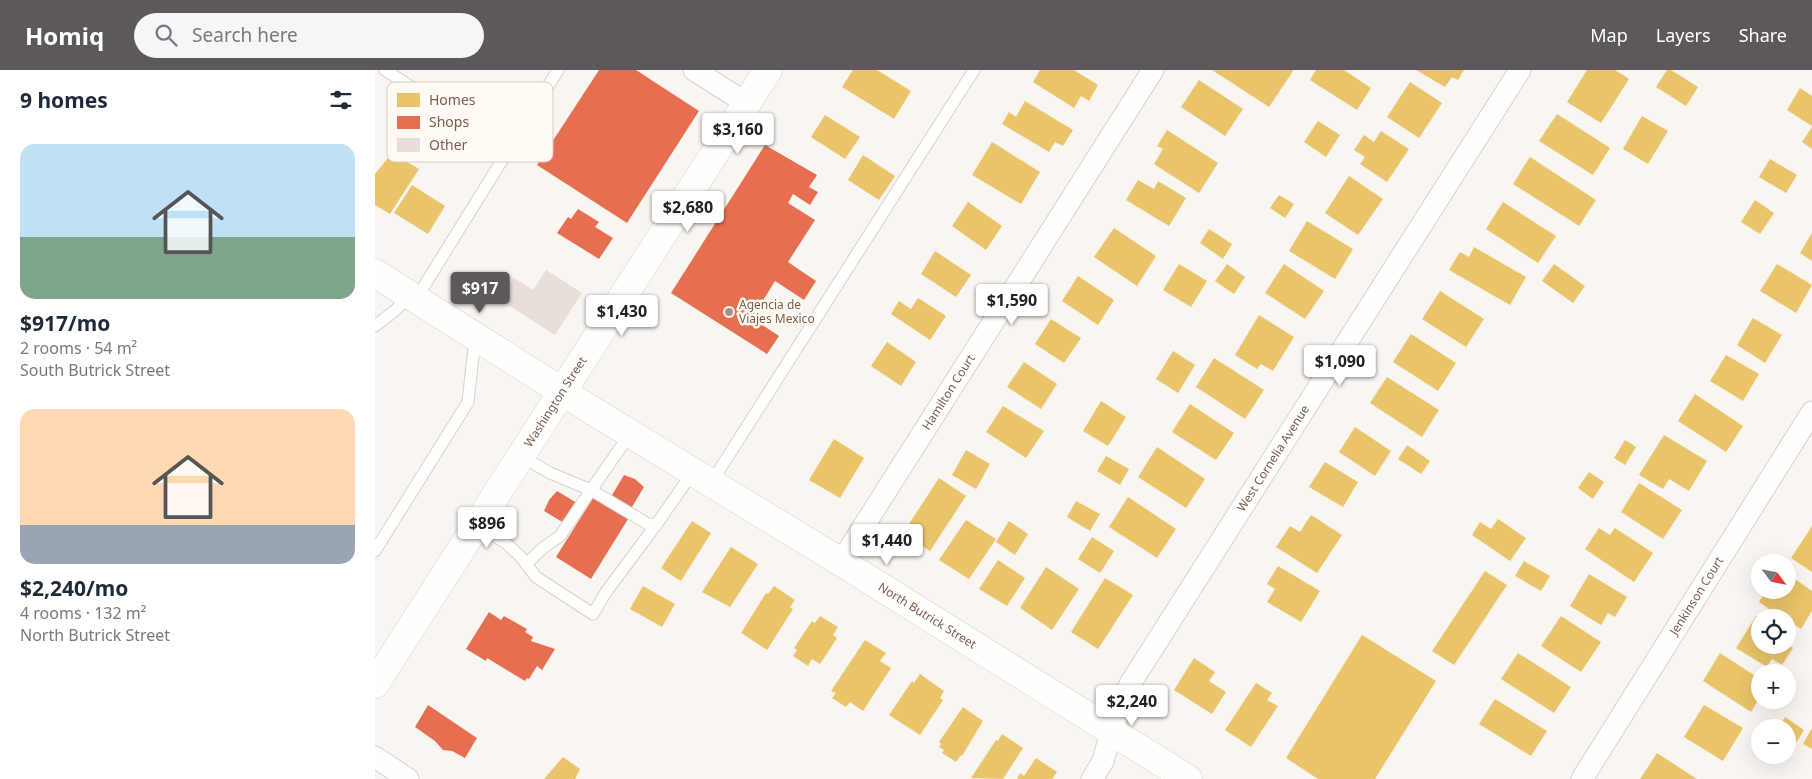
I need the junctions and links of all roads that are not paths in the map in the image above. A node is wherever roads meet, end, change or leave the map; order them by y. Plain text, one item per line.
1 (385, 70) edge
2 (558, 70) edge
3 (694, 70) edge
4 (768, 70) edge
5 (974, 70) edge
6 (1153, 70) edge
7 (1520, 70) edge
8 (403, 82) edge
9 (550, 82) edge
10 (746, 103) junction
11 (500, 162) edge
12 (375, 273) edge
13 (412, 296) junction
14 (375, 326) edge
15 (475, 337) junction
16 (562, 392) junction
17 (1812, 412) edge
18 (630, 434) junction
19 (521, 456) junction
20 (702, 478) junction
21 (591, 490) junction
22 (477, 524) junction
23 (656, 526) junction
24 (375, 551) edge
25 (841, 562) junction
26 (526, 564) junction
27 (375, 684) edge
28 (1111, 732) junction
29 (375, 757) edge
30 (409, 779) edge
31 (1092, 779) edge
32 (1188, 779) edge
33 (1582, 779) edge

1 - 8 lane
2 - 9 lane
3 - 10 street
4 - 10 street, Washington Street
5 - 20 lane
6 - 25 street, Hamilton Court
7 - 28 street, West Cornelia Avenue
10 - 16 street, Washington Street
11 - 13 lane
12 - 13 street, North Butrick Street
13 - 14 lane
13 - 15 street, North Butrick Street
15 - 16 street, North Butrick Street
15 - 24 lane
16 - 18 street, North Butrick Street
16 - 19 street, Washington Street
17 - 33 street, Jenkinson Court
18 - 20 street, North Butrick Street
18 - 21 lane
19 - 21 lane
19 - 22 street, Washington Street
20 - 23 lane
20 - 25 street, North Butrick Street
21 - 23 lane
21 - 26 lane
22 - 26 lane
22 - 27 street, Washington Street
23 - 26 lane
25 - 28 street, North Butrick Street
28 - 31 street, West Cornelia Avenue
28 - 32 street, North Butrick Street
29 - 30 street

